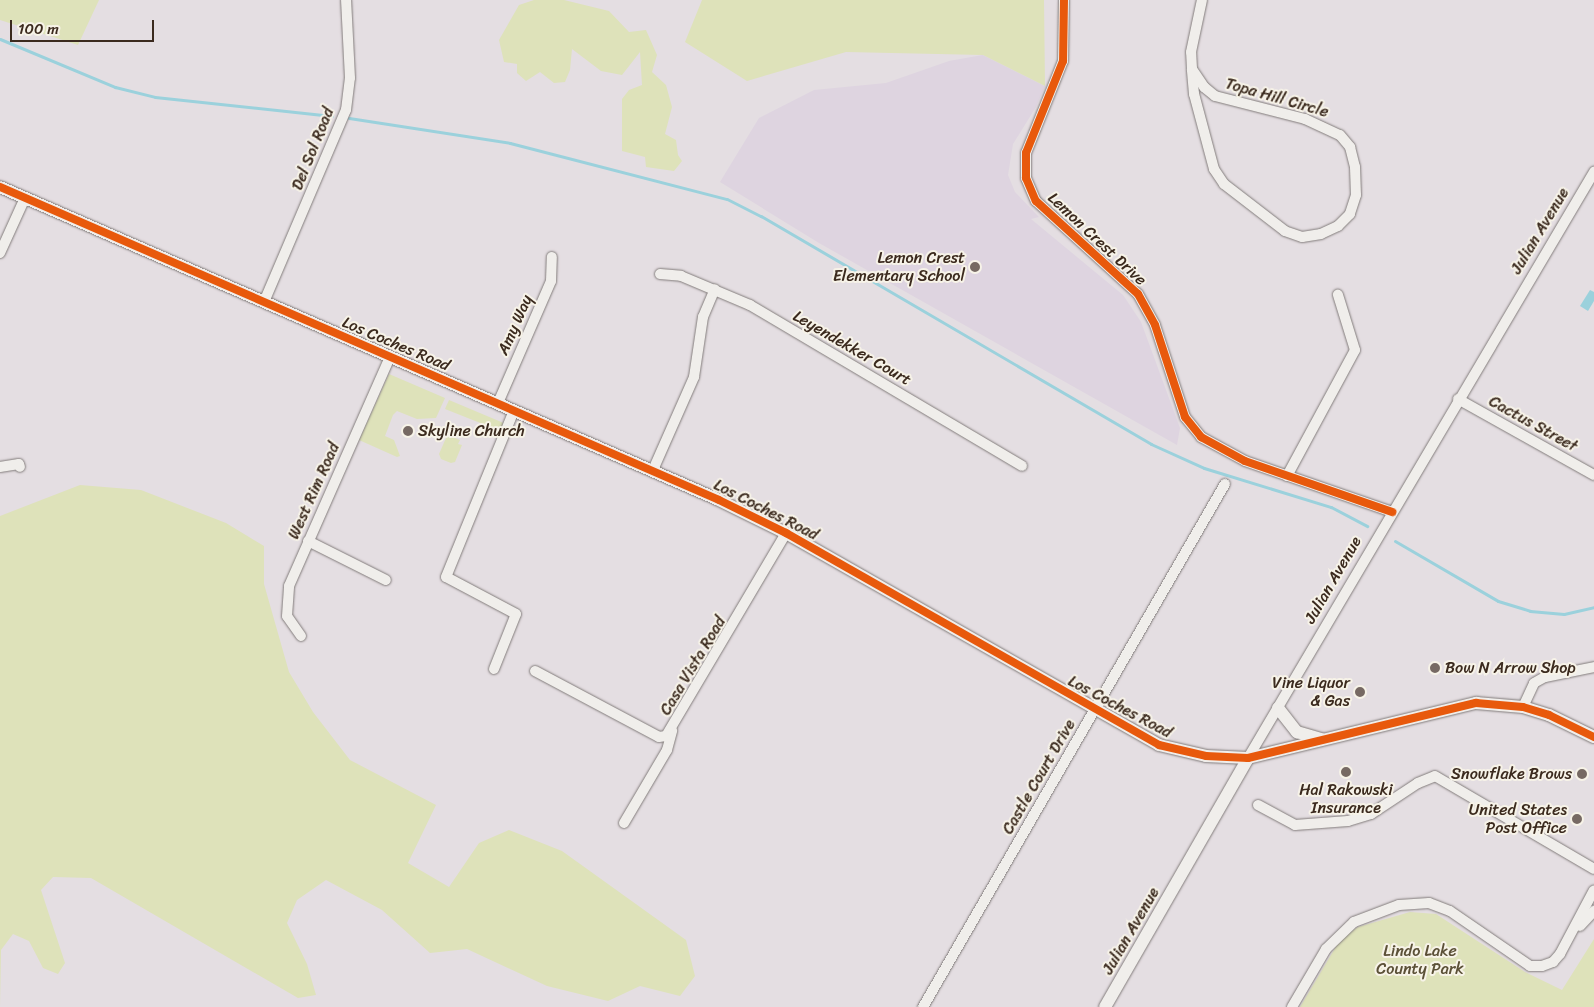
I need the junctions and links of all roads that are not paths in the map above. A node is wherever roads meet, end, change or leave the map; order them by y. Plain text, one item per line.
1 (346, 0) edge
2 (1064, 0) edge
3 (1202, 0) edge
4 (1192, 68) junction
5 (1594, 172) edge
6 (0, 187) edge
7 (25, 198) junction
8 (0, 253) edge
9 (552, 257) dead end
10 (660, 274) dead end
11 (715, 289) junction
12 (1338, 295) dead end
13 (264, 302) junction
14 (389, 359) junction
15 (1458, 399) junction
16 (498, 403) junction
17 (514, 410) junction
18 (1022, 466) dead end
19 (0, 467) edge
20 (20, 467) dead end
21 (653, 470) junction
22 (1594, 475) edge
23 (1287, 476) junction
24 (1225, 484) dead end
25 (1392, 512) junction
26 (786, 533) junction
27 (308, 540) junction
28 (386, 580) dead end
29 (301, 636) dead end
30 (1594, 667) edge
31 (494, 669) dead end
32 (535, 671) dead end
33 (1524, 707) junction
34 (1278, 708) junction
35 (1094, 711) junction
36 (672, 731) junction
37 (1594, 737) edge
38 (1324, 740) junction
39 (1248, 758) junction
40 (1258, 805) dead end
41 (624, 823) dead end
42 (1594, 869) edge
43 (1594, 890) edge
44 (1594, 911) edge
45 (1567, 940) junction
46 (923, 1007) edge
47 (1105, 1007) edge
48 (1292, 1007) edge

1 - 13 street, Del Sol Road
2 - 23 street, Lemon Crest Drive
3 - 4 street, Topa Hill Circle
4 - 4 street, Topa Hill Circle
5 - 15 street, Julian Avenue
6 - 7 main road, Los Coches Road
7 - 8 street
7 - 13 main road, Los Coches Road
9 - 16 street, Amy Way
10 - 11 street, Leyendekker Court
11 - 18 street, Leyendekker Court
11 - 21 street
12 - 23 street
13 - 14 main road, Los Coches Road
14 - 16 main road, Los Coches Road
14 - 27 street, West Rim Road
15 - 22 street, Cactus Street
15 - 25 street, Julian Avenue
16 - 17 main road, Los Coches Road
17 - 21 main road, Los Coches Road
17 - 31 street
19 - 20 street
21 - 26 main road, Los Coches Road
23 - 25 street, Lemon Crest Drive
24 - 35 street, Castle Court Drive
25 - 34 street, Julian Avenue
26 - 35 main road, Los Coches Road
26 - 36 street, Casa Vista Road
27 - 28 street
27 - 29 street, West Rim Road
30 - 33 street
32 - 36 street, Casa Vista Road
33 - 37 main road, Los Coches Road
33 - 38 main road, Los Coches Road
34 - 38 main road
34 - 39 street, Julian Avenue
35 - 39 main road, Los Coches Road
35 - 46 street, Castle Court Drive
36 - 41 street
38 - 39 main road, Los Coches Road
39 - 47 main road, Julian Avenue
40 - 42 street
43 - 45 street
44 - 45 street
45 - 48 street

